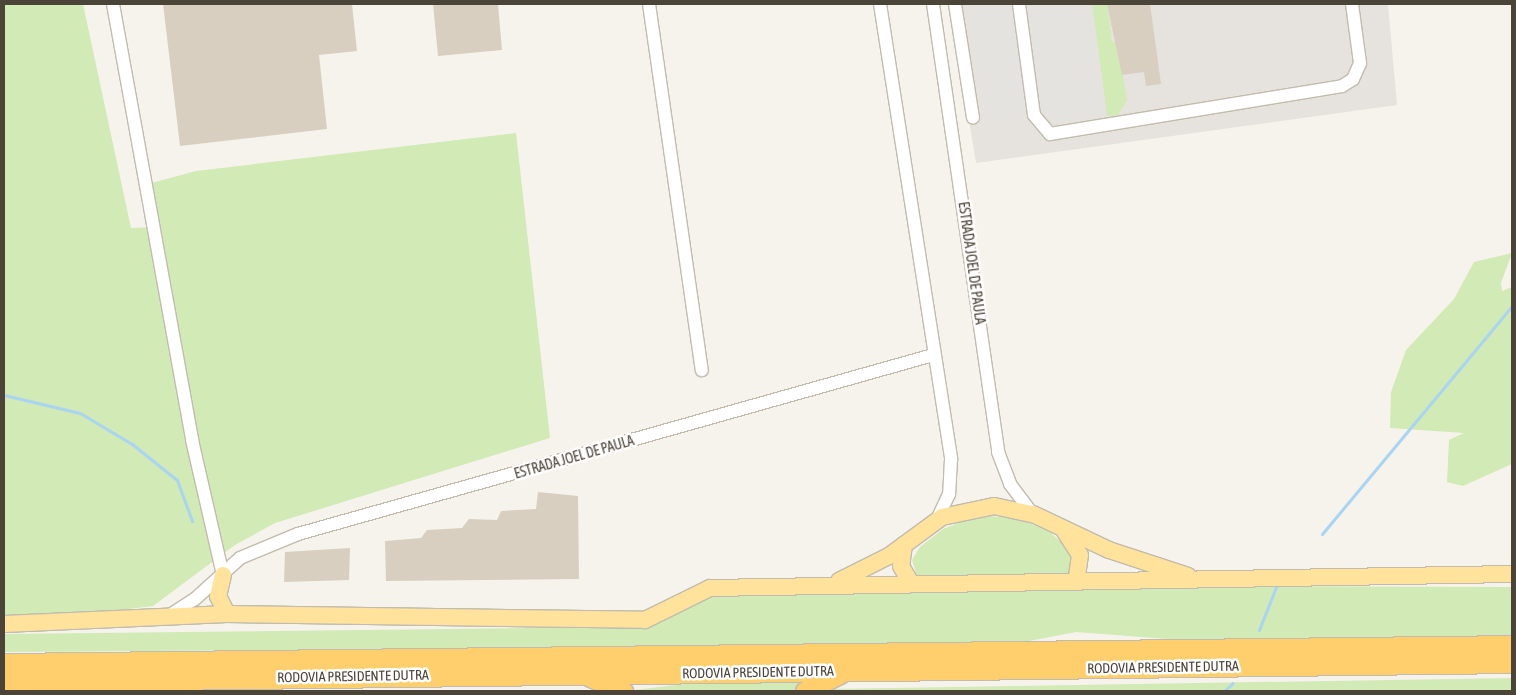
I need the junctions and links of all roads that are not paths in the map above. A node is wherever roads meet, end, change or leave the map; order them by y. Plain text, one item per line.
1 (113, 4) edge
2 (649, 4) edge
3 (880, 4) edge
4 (933, 4) edge
5 (955, 4) edge
6 (1019, 4) edge
7 (1352, 4) edge
8 (973, 118) dead end
9 (933, 355) junction
10 (702, 370) dead end
11 (1033, 514) junction
12 (937, 520) junction
13 (1064, 530) junction
14 (904, 545) junction
15 (1512, 574) edge
16 (223, 575) junction
17 (1076, 582) junction
18 (1205, 582) junction
19 (910, 583) junction
20 (832, 584) junction
21 (226, 614) junction
22 (167, 617) junction
23 (4, 624) edge
24 (1512, 645) edge
25 (4, 663) edge
26 (1512, 663) edge
27 (847, 671) junction
28 (584, 674) junction
29 (4, 682) edge
30 (622, 691) edge
31 (805, 691) edge

1 - 16 street
2 - 10 street
3 - 9 street
4 - 11 street, ESTRADA JOEL DE PAULA
5 - 8 street
6 - 7 street
9 - 12 street
9 - 16 street, ESTRADA JOEL DE PAULA
11 - 12 main road
11 - 13 main road
12 - 14 main road
13 - 17 main road
13 - 18 main road
14 - 19 main road
14 - 20 main road
15 - 18 main road
16 - 21 main road
16 - 22 street, ESTRADA JOEL DE PAULA
17 - 18 main road
17 - 19 main road
19 - 20 main road
20 - 21 main road
21 - 22 main road
22 - 23 main road
24 - 25 highway, RODOVIA PRESIDENTE DUTRA
26 - 27 highway, RODOVIA PRESIDENTE DUTRA
27 - 28 highway, RODOVIA PRESIDENTE DUTRA
27 - 31 highway
28 - 29 highway, RODOVIA PRESIDENTE DUTRA
28 - 30 highway

